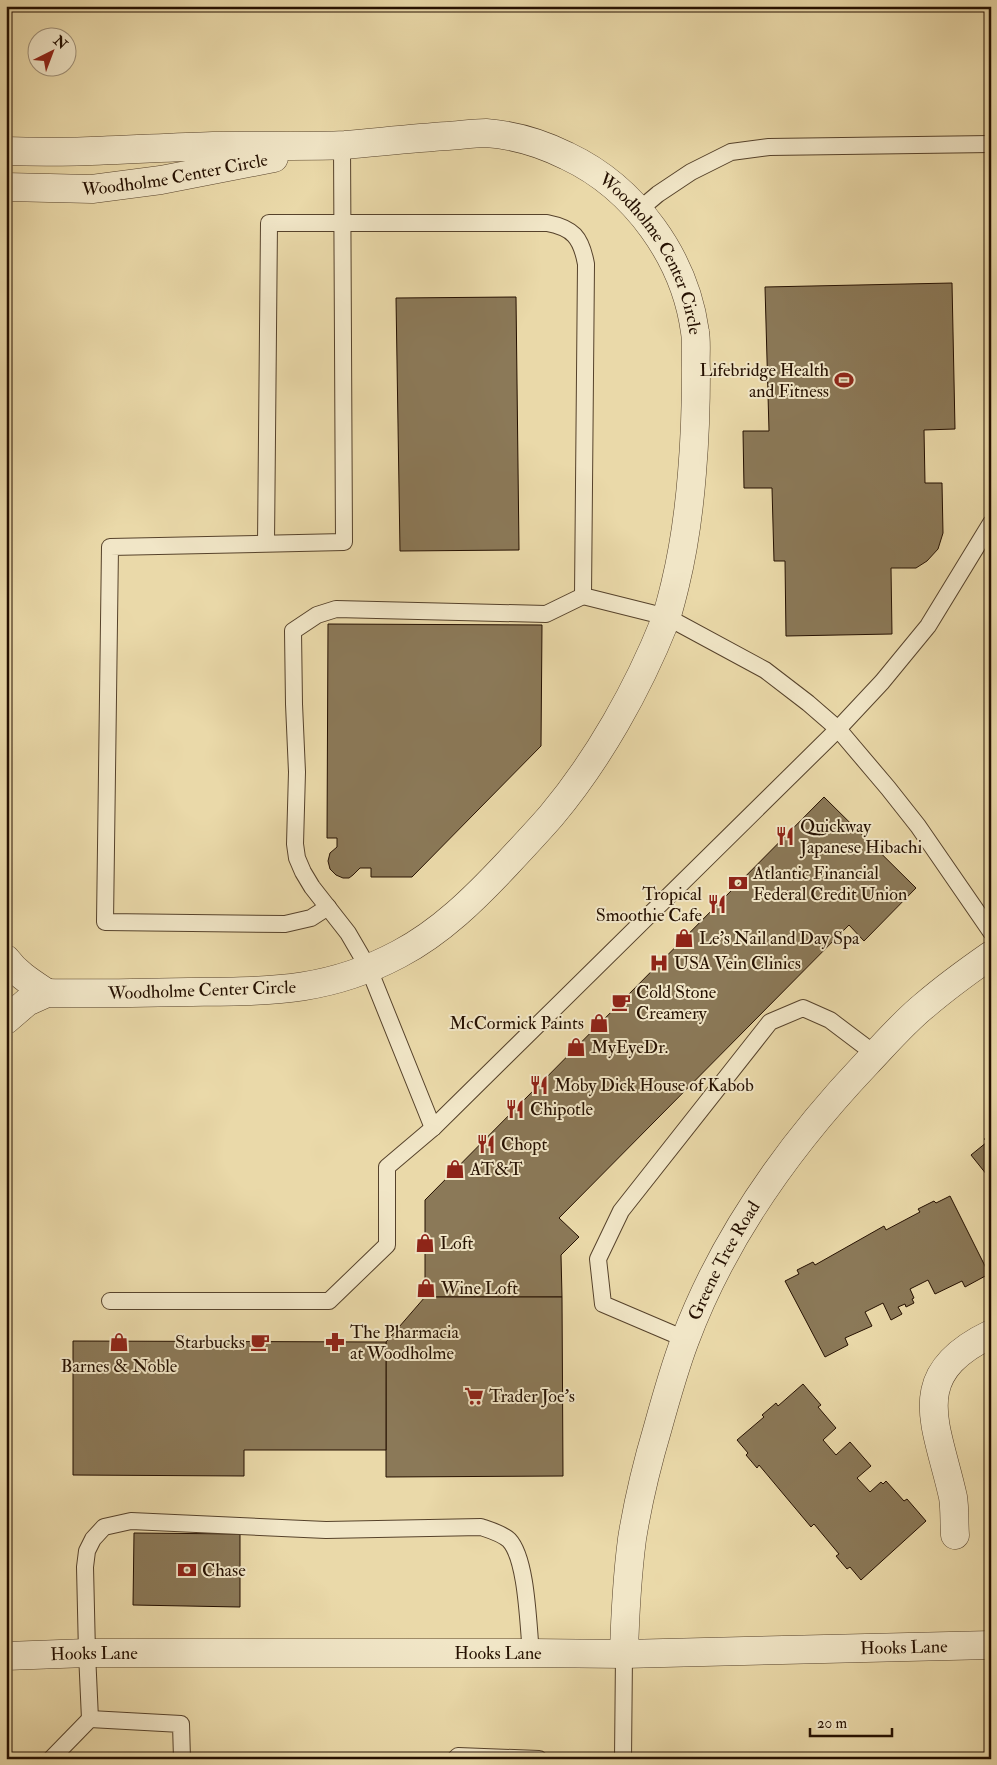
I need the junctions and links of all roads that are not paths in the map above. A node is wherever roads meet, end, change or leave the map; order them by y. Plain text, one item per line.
1 (991, 144) edge
2 (342, 145) junction
3 (6, 151) edge
4 (6, 187) edge
5 (639, 210) junction
6 (341, 223) junction
7 (991, 523) edge
8 (266, 543) junction
9 (583, 596) junction
10 (667, 618) junction
11 (838, 730) junction
12 (328, 907) junction
13 (991, 932) edge
14 (991, 955) edge
15 (6, 959) edge
16 (369, 969) junction
17 (47, 992) junction
18 (6, 1020) edge
19 (875, 1054) junction
20 (433, 1128) junction
21 (110, 1301) dead end
22 (991, 1334) edge
23 (685, 1339) junction
24 (955, 1535) dead end
25 (991, 1645) edge
26 (86, 1653) junction
27 (531, 1653) junction
28 (624, 1654) junction
29 (6, 1656) edge
30 (90, 1719) junction
31 (51, 1759) edge
32 (182, 1759) edge
33 (455, 1759) edge
34 (539, 1759) edge
35 (623, 1759) edge

1 - 5 lane
2 - 3 street, Woodholme Center Circle
2 - 4 street, Woodholme Center Circle
2 - 5 street, Woodholme Center Circle
2 - 6 lane
5 - 10 street, Woodholme Center Circle
6 - 8 lane
6 - 8 lane
6 - 9 lane
7 - 11 lane
8 - 12 lane
9 - 10 lane
9 - 12 lane
10 - 11 lane
10 - 16 street, Woodholme Center Circle
11 - 13 lane
11 - 20 lane
12 - 16 lane
14 - 19 street, Greene Tree Road
15 - 17 street
16 - 17 street, Woodholme Center Circle
16 - 20 lane
17 - 18 street, Woodholme Center Circle
19 - 23 street, Greene Tree Road
19 - 23 lane
20 - 21 lane
22 - 24 street
23 - 28 street, Greene Tree Road
25 - 28 street, Hooks Lane
26 - 27 street, Hooks Lane
26 - 27 lane
26 - 29 street, Hooks Lane
26 - 30 lane
27 - 28 street, Hooks Lane
28 - 35 lane
30 - 31 lane
30 - 32 lane
33 - 34 lane

